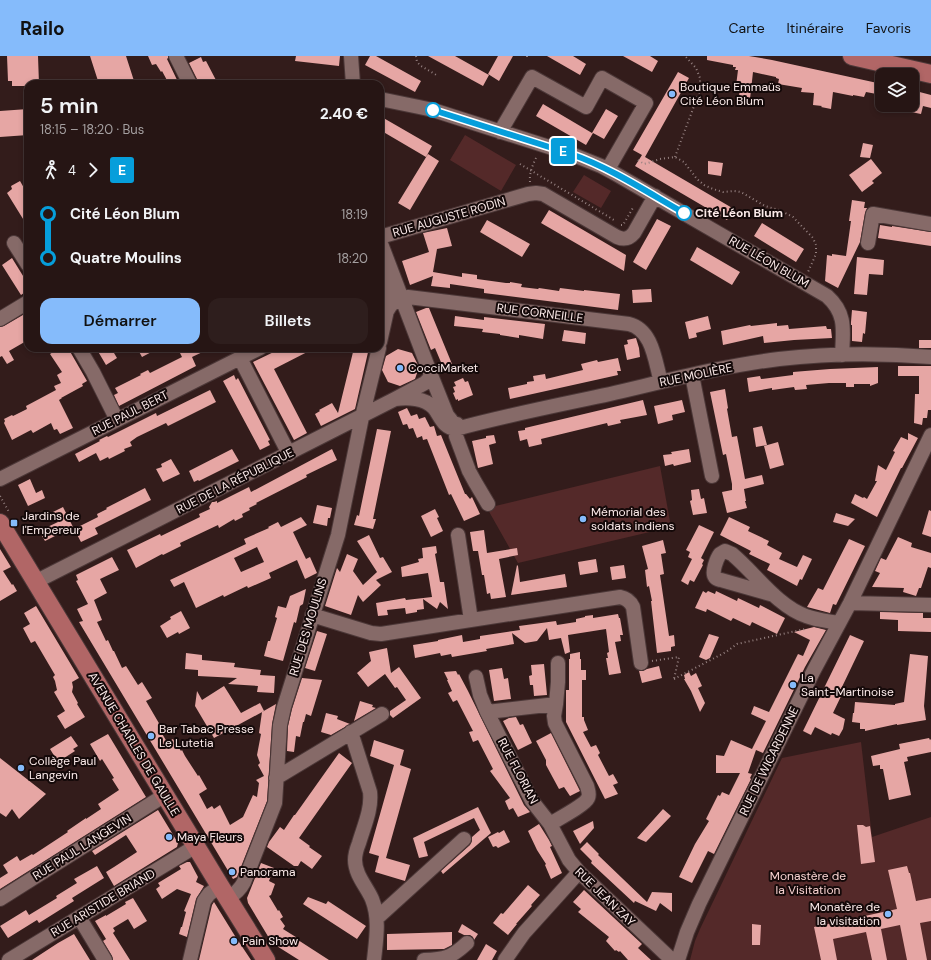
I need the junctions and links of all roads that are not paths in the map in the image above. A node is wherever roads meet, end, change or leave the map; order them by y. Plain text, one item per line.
1 (176, 56) edge
2 (351, 56) edge
3 (852, 56) edge
4 (894, 65) junction
5 (931, 69) edge
6 (931, 74) edge
7 (188, 80) edge
8 (353, 80) edge
9 (384, 100) edge
10 (500, 132) junction
11 (608, 169) junction
12 (650, 193) junction
13 (931, 224) edge
14 (384, 236) edge
15 (14, 243) dead end
16 (868, 243) dead end
17 (384, 252) edge
18 (24, 259) edge
19 (384, 276) edge
20 (401, 298) junction
21 (24, 304) edge
22 (387, 314) junction
23 (407, 314) junction
24 (0, 319) edge
25 (384, 326) edge
26 (81, 352) edge
27 (252, 352) edge
28 (378, 352) edge
29 (842, 355) junction
30 (931, 356) edge
31 (240, 358) junction
32 (431, 375) junction
33 (692, 375) junction
34 (661, 382) junction
35 (396, 399) junction
36 (362, 417) junction
37 (117, 420) junction
38 (459, 426) junction
39 (931, 435) edge
40 (289, 454) junction
41 (712, 476) dead end
42 (0, 479) edge
43 (488, 504) dead end
44 (0, 523) edge
45 (458, 535) dead end
46 (36, 582) junction
47 (774, 595) dead end
48 (850, 603) junction
49 (931, 605) edge
50 (312, 615) junction
51 (471, 620) junction
52 (833, 622) junction
53 (558, 663) dead end
54 (641, 663) road end
55 (476, 677) dead end
56 (556, 704) junction
57 (487, 712) junction
58 (382, 714) dead end
59 (351, 732) junction
60 (276, 778) junction
61 (164, 795) junction
62 (550, 824) junction
63 (464, 839) dead end
64 (196, 846) junction
65 (579, 872) junction
66 (224, 892) junction
67 (0, 899) edge
68 (79, 917) junction
69 (377, 918) junction
70 (467, 943) dead end
71 (9, 960) edge
72 (105, 960) edge
73 (190, 960) edge
74 (266, 960) edge
75 (374, 960) edge
76 (424, 960) edge
77 (505, 960) edge
78 (672, 960) edge
79 (678, 960) edge

1 - 7 street
2 - 8 street
3 - 4 main road
4 - 5 street
4 - 6 main road
9 - 10 street, RUE LÉON BLUM
10 - 11 street, RUE LÉON BLUM
10 - 11 street
11 - 12 street, RUE LÉON BLUM
12 - 14 street, RUE AUGUSTE RODIN
12 - 29 street, RUE LÉON BLUM
13 - 16 street
15 - 18 street
17 - 20 street
19 - 22 street
20 - 22 street
20 - 23 street
20 - 34 street, RUE CORNEILLE
21 - 24 street
22 - 23 street
22 - 25 street
23 - 32 street
26 - 37 street
27 - 31 street, RUE PAUL BERT
28 - 36 street, RUE DES MOULINS
29 - 30 street, RUE MOLIÈRE
29 - 33 street, RUE MOLIÈRE
31 - 37 street, RUE PAUL BERT
31 - 40 street
32 - 35 street, RUE DE LA RÉPUBLIQUE
32 - 38 street
33 - 34 street, RUE MOLIÈRE
33 - 41 street
34 - 38 street, RUE MOLIÈRE
35 - 36 street, RUE DE LA RÉPUBLIQUE
35 - 38 street
36 - 40 street, RUE DE LA RÉPUBLIQUE
36 - 50 street, RUE DES MOULINS
37 - 42 street, RUE PAUL BERT
38 - 43 street
39 - 48 street, RUE DE WICARDENNE
40 - 46 street, RUE DE LA RÉPUBLIQUE
44 - 46 main road, AVENUE CHARLES DE GAULLE
45 - 51 street
46 - 61 main road, AVENUE CHARLES DE GAULLE
47 - 52 street
48 - 49 street
48 - 52 street, RUE DE WICARDENNE
50 - 51 street
50 - 60 street, RUE DES MOULINS
51 - 54 street
52 - 79 street, RUE DE WICARDENNE
53 - 56 street
55 - 57 street, RUE FLORIAN
56 - 57 street
56 - 62 street
57 - 62 street, RUE FLORIAN
58 - 59 street
59 - 60 street
59 - 69 street
60 - 66 street, RUE DES MOULINS
61 - 64 main road, AVENUE CHARLES DE GAULLE
61 - 67 street, RUE PAUL LANGEVIN
62 - 65 street, RUE JEAN ZAY
63 - 69 street
64 - 66 main road, AVENUE CHARLES DE GAULLE
64 - 68 street, RUE ARISTIDE BRIAND
65 - 77 street
65 - 78 street, RUE JEAN ZAY
66 - 73 street, RUE DES MOULINS
66 - 74 main road, AVENUE CHARLES DE GAULLE
68 - 71 street, RUE ARISTIDE BRIAND
68 - 72 street
69 - 75 street
70 - 76 street

